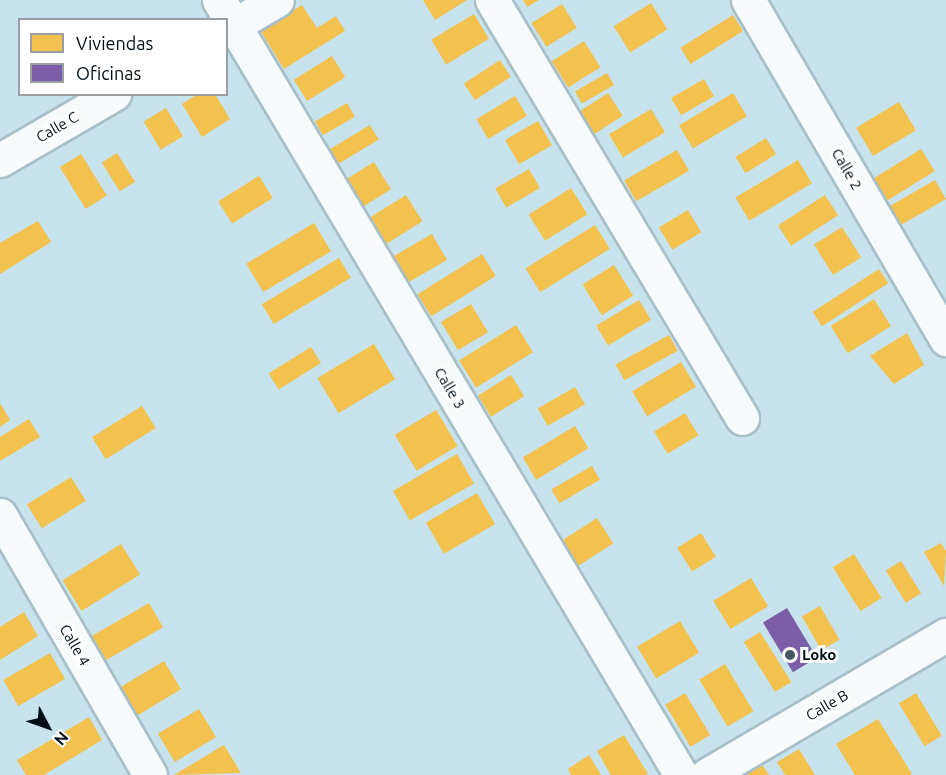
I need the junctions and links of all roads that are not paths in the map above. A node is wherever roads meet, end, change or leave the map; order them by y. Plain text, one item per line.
1 (277, 0) edge
2 (492, 0) edge
3 (748, 0) edge
4 (228, 18) edge
5 (228, 22) edge
6 (111, 96) edge
7 (0, 160) edge
8 (946, 339) edge
9 (742, 418) dead end
10 (0, 515) edge
11 (946, 635) edge
12 (150, 775) edge
13 (681, 775) edge
14 (707, 775) edge

1 - 4 street
2 - 9 street
3 - 8 street, Calle 2
5 - 13 street, Calle 3
6 - 7 street, Calle C
10 - 12 street, Calle 4
11 - 14 street, Calle B

